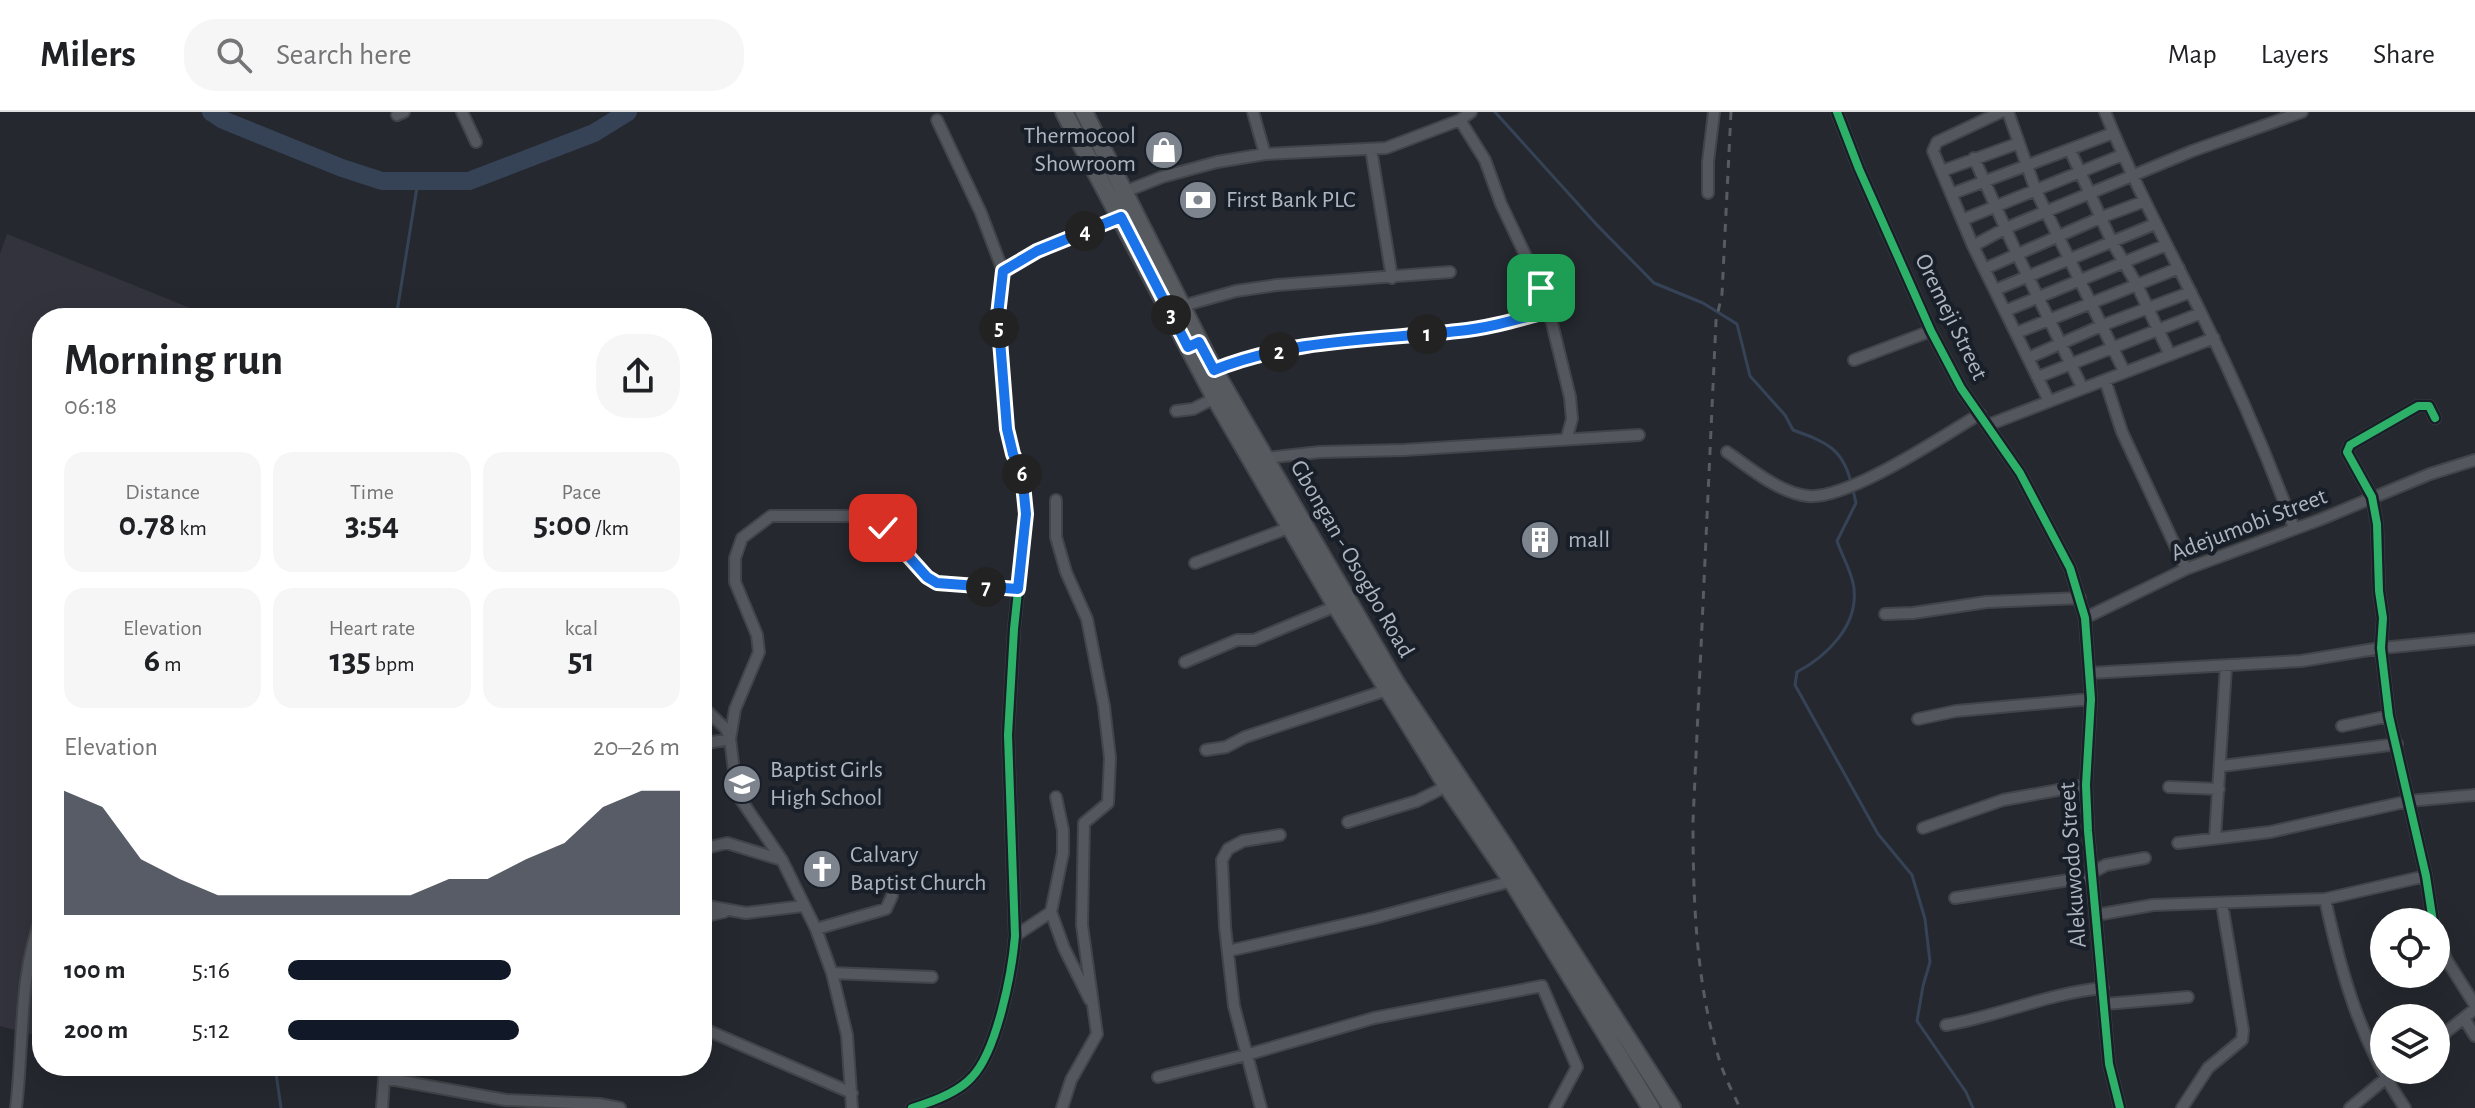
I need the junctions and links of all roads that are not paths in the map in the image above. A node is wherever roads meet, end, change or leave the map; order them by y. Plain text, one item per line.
1 (462, 112) edge
2 (1064, 112) edge
3 (1084, 112) edge
4 (1253, 112) edge
5 (1471, 112) edge
6 (1714, 112) edge
7 (1837, 112) edge
8 (2001, 112) edge
9 (2008, 112) edge
10 (2105, 112) edge
11 (2302, 112) edge
12 (937, 120) dead end
13 (1460, 120) junction
14 (2113, 133) junction
15 (476, 142) dead end
16 (2019, 143) junction
17 (1371, 149) junction
18 (2070, 150) junction
19 (1265, 154) junction
20 (2122, 155) junction
21 (1974, 158) junction
22 (2027, 167) junction
23 (1942, 171) junction
24 (2081, 172) junction
25 (2132, 176) junction
26 (1985, 182) junction
27 (2036, 191) junction
28 (1124, 192) junction
29 (1708, 193) dead end
30 (1951, 194) junction
31 (2092, 194) junction
32 (2145, 201) junction
33 (1996, 207) junction
34 (2047, 212) junction
35 (1121, 217) junction
36 (2102, 217) junction
37 (1962, 220) junction
38 (2155, 224) junction
39 (2006, 228) junction
40 (2059, 236) junction
41 (2111, 240) junction
42 (2166, 245) junction
43 (1973, 246) junction
44 (2017, 254) junction
45 (2069, 258) junction
46 (2125, 264) junction
47 (2179, 268) junction
48 (1984, 269) junction
49 (1003, 271) junction
50 (1450, 272) dead end
51 (2027, 275) junction
52 (1392, 278) junction
53 (2081, 280) junction
54 (2137, 285) junction
55 (1995, 290) junction
56 (2191, 292) junction
57 (2039, 296) junction
58 (2092, 302) junction
59 (1182, 306) junction
60 (2145, 308) junction
61 (1549, 311) junction
62 (2005, 311) junction
63 (2201, 313) junction
64 (2049, 320) junction
65 (2103, 325) junction
66 (2157, 330) junction
67 (1931, 331) junction
68 (2016, 333) junction
69 (2214, 338) junction
70 (2062, 342) junction
71 (1194, 345) junction
72 (2114, 347) junction
73 (2170, 355) junction
74 (2028, 358) junction
75 (1854, 360) dead end
76 (2072, 364) junction
77 (1214, 370) junction
78 (2124, 371) junction
79 (2038, 377) junction
80 (2105, 380) junction
81 (2082, 387) junction
82 (1215, 398) junction
83 (2049, 401) junction
84 (1176, 411) dead end
85 (1980, 414) junction
86 (2435, 418) dead end
87 (1988, 425) junction
88 (1639, 435) dead end
89 (1567, 437) junction
90 (1727, 452) dead end
91 (1266, 458) junction
92 (2475, 460) edge
93 (2372, 497) junction
94 (1056, 500) dead end
95 (1291, 527) junction
96 (2294, 528) junction
97 (1195, 563) dead end
98 (2186, 569) junction
99 (1018, 589) junction
100 (2080, 598) junction
101 (1336, 606) junction
102 (1885, 614) dead end
103 (2085, 618) junction
104 (2475, 639) edge
105 (2381, 648) junction
106 (1185, 662) dead end
107 (2226, 667) junction
108 (2090, 673) junction
109 (1387, 690) junction
110 (2091, 699) junction
111 (712, 716) edge
112 (2389, 716) junction
113 (1918, 719) dead end
114 (2342, 726) dead end
115 (730, 739) junction
116 (712, 742) edge
117 (2397, 744) junction
118 (1206, 750) dead end
119 (2222, 766) junction
120 (2086, 785) junction
121 (1447, 786) junction
122 (2169, 787) dead end
123 (2219, 789) junction
124 (2475, 795) edge
125 (1056, 797) dead end
126 (2409, 801) junction
127 (1348, 822) dead end
128 (1923, 828) dead end
129 (1280, 835) dead end
130 (2215, 838) junction
131 (2178, 843) dead end
132 (712, 847) edge
133 (2145, 858) dead end
134 (782, 860) junction
135 (2093, 872) junction
136 (2426, 876) junction
137 (1512, 881) junction
138 (892, 896) dead end
139 (1955, 898) dead end
140 (2325, 899) junction
141 (2222, 904) junction
142 (803, 906) junction
143 (712, 908) edge
144 (2431, 908) edge
145 (726, 911) junction
146 (1051, 912) junction
147 (712, 914) edge
148 (2096, 915) junction
149 (816, 929) junction
150 (1015, 936) junction
151 (32, 950) edge
152 (1228, 951) junction
153 (2450, 966) edge
154 (832, 973) junction
155 (932, 977) dead end
156 (2103, 988) junction
157 (2188, 997) dead end
158 (2105, 1004) junction
159 (1093, 1005) junction
160 (2475, 1007) edge
161 (1604, 1017) junction
162 (2464, 1018) junction
163 (1946, 1025) dead end
164 (2450, 1029) edge
165 (712, 1032) edge
166 (2475, 1036) edge
167 (2370, 1038) edge
168 (1246, 1055) junction
169 (384, 1076) edge
170 (401, 1076) edge
171 (1158, 1077) dead end
172 (2379, 1084) edge
173 (2396, 1084) edge
174 (852, 1093) junction
175 (16, 1108) edge
176 (382, 1108) edge
177 (620, 1108) edge
178 (852, 1108) edge
179 (912, 1108) edge
180 (1062, 1108) edge
181 (1261, 1108) edge
182 (1555, 1108) edge
183 (1645, 1108) edge
184 (1651, 1108) edge
185 (1672, 1108) edge
186 (1682, 1108) edge
187 (2120, 1108) edge
188 (2182, 1108) edge
189 (2350, 1108) edge
190 (2405, 1108) edge

1 - 15 street
2 - 35 main road, Gbongan - Osogbo Road
3 - 28 main road, Gbongan - Osogbo Road
4 - 19 street
5 - 13 street
6 - 29 street
7 - 67 street, Oremeji Street
8 - 23 street
9 - 16 street
10 - 14 street
11 - 25 street
12 - 49 street
13 - 17 street
13 - 61 street
14 - 18 street
14 - 20 street
16 - 21 street
16 - 22 street
17 - 19 street
17 - 52 street
18 - 22 street
18 - 24 street
19 - 28 street
20 - 24 street
20 - 25 street
21 - 23 street
21 - 26 street
22 - 26 street
22 - 27 street
23 - 30 street
24 - 27 street
24 - 31 street
25 - 31 street
25 - 32 street
26 - 30 street
26 - 33 street
27 - 33 street
27 - 34 street
28 - 59 main road, Gbongan - Osogbo Road
30 - 37 street
31 - 34 street
31 - 36 street
32 - 36 street
32 - 38 street
33 - 37 street
33 - 39 street
34 - 39 street
34 - 40 street
35 - 49 street
35 - 71 main road, Gbongan - Osogbo Road
36 - 40 street
36 - 41 street
37 - 43 street
38 - 41 street
38 - 42 street
39 - 43 street
39 - 44 street
40 - 44 street
40 - 45 street
41 - 45 street
41 - 46 street
42 - 46 street
42 - 47 street
43 - 48 street
44 - 48 street
44 - 51 street
45 - 51 street
45 - 53 street
46 - 53 street
46 - 54 street
47 - 54 street
47 - 56 street
48 - 55 street
49 - 99 street
50 - 52 street
51 - 55 street
51 - 57 street
52 - 59 street
53 - 57 street
53 - 58 street
54 - 58 street
54 - 60 street
55 - 62 street
56 - 60 street
56 - 63 street
57 - 62 street
57 - 64 street
58 - 64 street
58 - 65 street
59 - 71 main road, Gbongan - Osogbo Road
60 - 65 street
60 - 66 street
61 - 77 street
61 - 89 street
62 - 68 street
63 - 66 street
63 - 69 street
64 - 68 street
64 - 70 street
65 - 70 street
65 - 72 street
66 - 72 street
66 - 73 street
67 - 75 street
67 - 85 street, Oremeji Street
68 - 74 street
69 - 73 street
69 - 96 street
70 - 74 street
70 - 76 street
71 - 77 main road, Gbongan - Osogbo Road
71 - 82 main road, Gbongan - Osogbo Road
72 - 76 street
72 - 78 street
73 - 78 street
74 - 79 street
76 - 79 street
76 - 81 street
77 - 91 main road, Gbongan - Osogbo Road
78 - 80 street
79 - 83 street
80 - 81 street
80 - 98 street
81 - 83 street
82 - 84 street
82 - 95 main road, Gbongan - Osogbo Road
83 - 87 street
85 - 87 street, Oremeji Street
85 - 90 street
86 - 93 street
87 - 100 street, Oremeji Street
88 - 89 street
89 - 91 street
91 - 161 main road, Gbongan - Osogbo Road
92 - 93 street, Adejumobi Street
93 - 96 street, Adejumobi Street
93 - 105 street
94 - 159 street
95 - 97 street
95 - 101 main road, Gbongan - Osogbo Road
96 - 98 street, Adejumobi Street
98 - 103 street, Adejumobi Street
99 - 115 street
99 - 150 street
100 - 102 street
100 - 103 street, Oremeji Street
101 - 106 street
101 - 109 main road, Gbongan - Osogbo Road
103 - 108 street, Alekuwodo Street
104 - 105 street
105 - 107 street
105 - 112 street
107 - 108 street
107 - 119 street
108 - 110 street, Alekuwodo Street
109 - 118 street
109 - 121 main road, Gbongan - Osogbo Road
110 - 113 street
110 - 120 street, Alekuwodo Street
111 - 115 street
112 - 114 street
112 - 117 street
115 - 116 street
115 - 134 street
117 - 119 street
117 - 126 street
119 - 123 street
120 - 128 street
120 - 135 street, Alekuwodo Street
121 - 127 street
121 - 137 main road, Gbongan - Osogbo Road
122 - 123 street
123 - 130 street
124 - 126 street
125 - 146 street
126 - 130 street
126 - 136 street
129 - 152 street
130 - 131 street
132 - 134 street
133 - 135 street
134 - 142 street
135 - 139 street
135 - 148 street, Alekuwodo Street
136 - 140 street
136 - 144 street
137 - 152 street
137 - 161 main road, Gbongan - Osogbo Road
138 - 149 street
140 - 141 street
140 - 167 street
141 - 148 street
141 - 188 street
142 - 145 street
142 - 149 street
143 - 145 street
145 - 147 street
146 - 150 street
146 - 159 street
148 - 156 street, Alekuwodo Street
149 - 154 street
150 - 179 street
151 - 175 street
152 - 168 street
153 - 160 street
154 - 155 street
154 - 174 street
156 - 158 street, Alekuwodo Street
156 - 163 street
157 - 158 street
158 - 187 street, Alekuwodo Street
159 - 180 street
160 - 162 street
161 - 183 main road
161 - 184 main road
161 - 185 main road
161 - 186 main road
162 - 164 street
162 - 166 street
165 - 174 street
168 - 171 street
168 - 181 street
168 - 182 street
169 - 176 street
170 - 177 street
172 - 189 street
173 - 190 street
174 - 178 street

